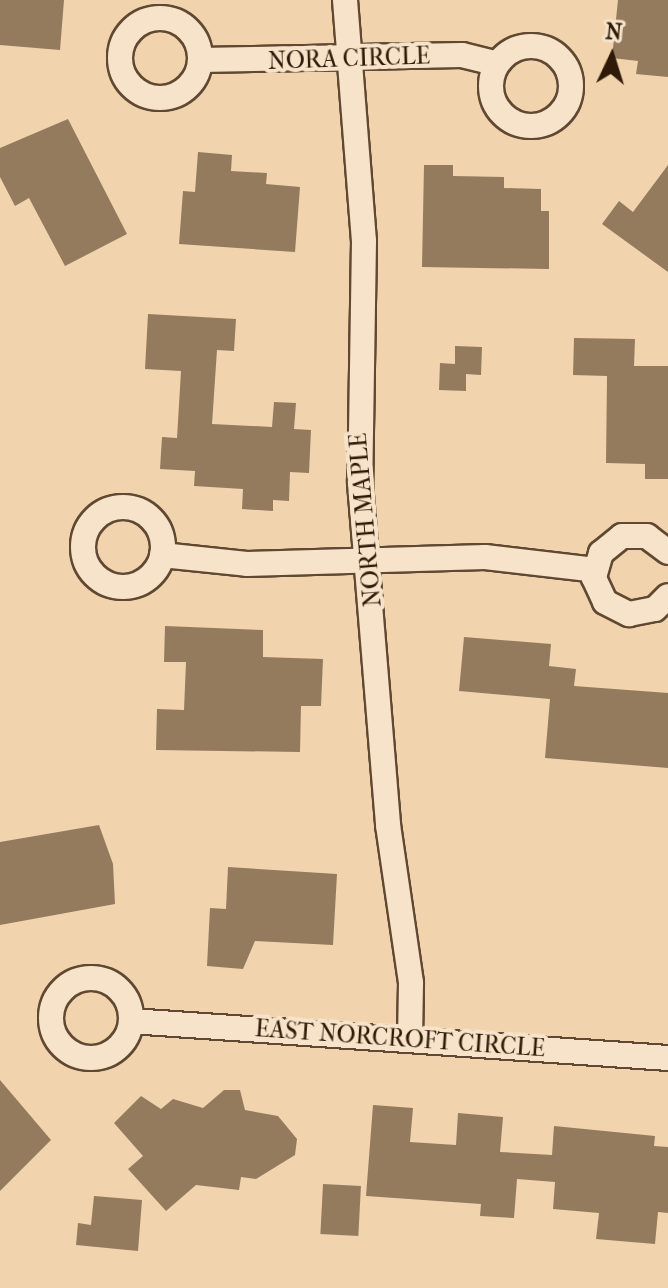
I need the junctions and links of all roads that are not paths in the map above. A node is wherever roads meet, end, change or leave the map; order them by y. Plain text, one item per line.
1 (345, 0) edge
2 (350, 58) junction
3 (201, 60) dead end
4 (497, 64) dead end
5 (668, 552) edge
6 (162, 555) dead end
7 (368, 559) junction
8 (595, 570) junction
9 (668, 596) edge
10 (131, 1021) dead end
11 (410, 1040) junction
12 (668, 1058) edge

1 - 2 street, NORTH MAPLE
2 - 3 street, NORA CIRCLE
2 - 4 street, NORA CIRCLE
2 - 7 street, NORTH MAPLE
5 - 8 street
6 - 7 street
7 - 8 street
7 - 11 street, NORTH MAPLE
8 - 9 street
10 - 11 street, EAST NORCROFT CIRCLE
11 - 12 street, EAST NORCROFT CIRCLE

